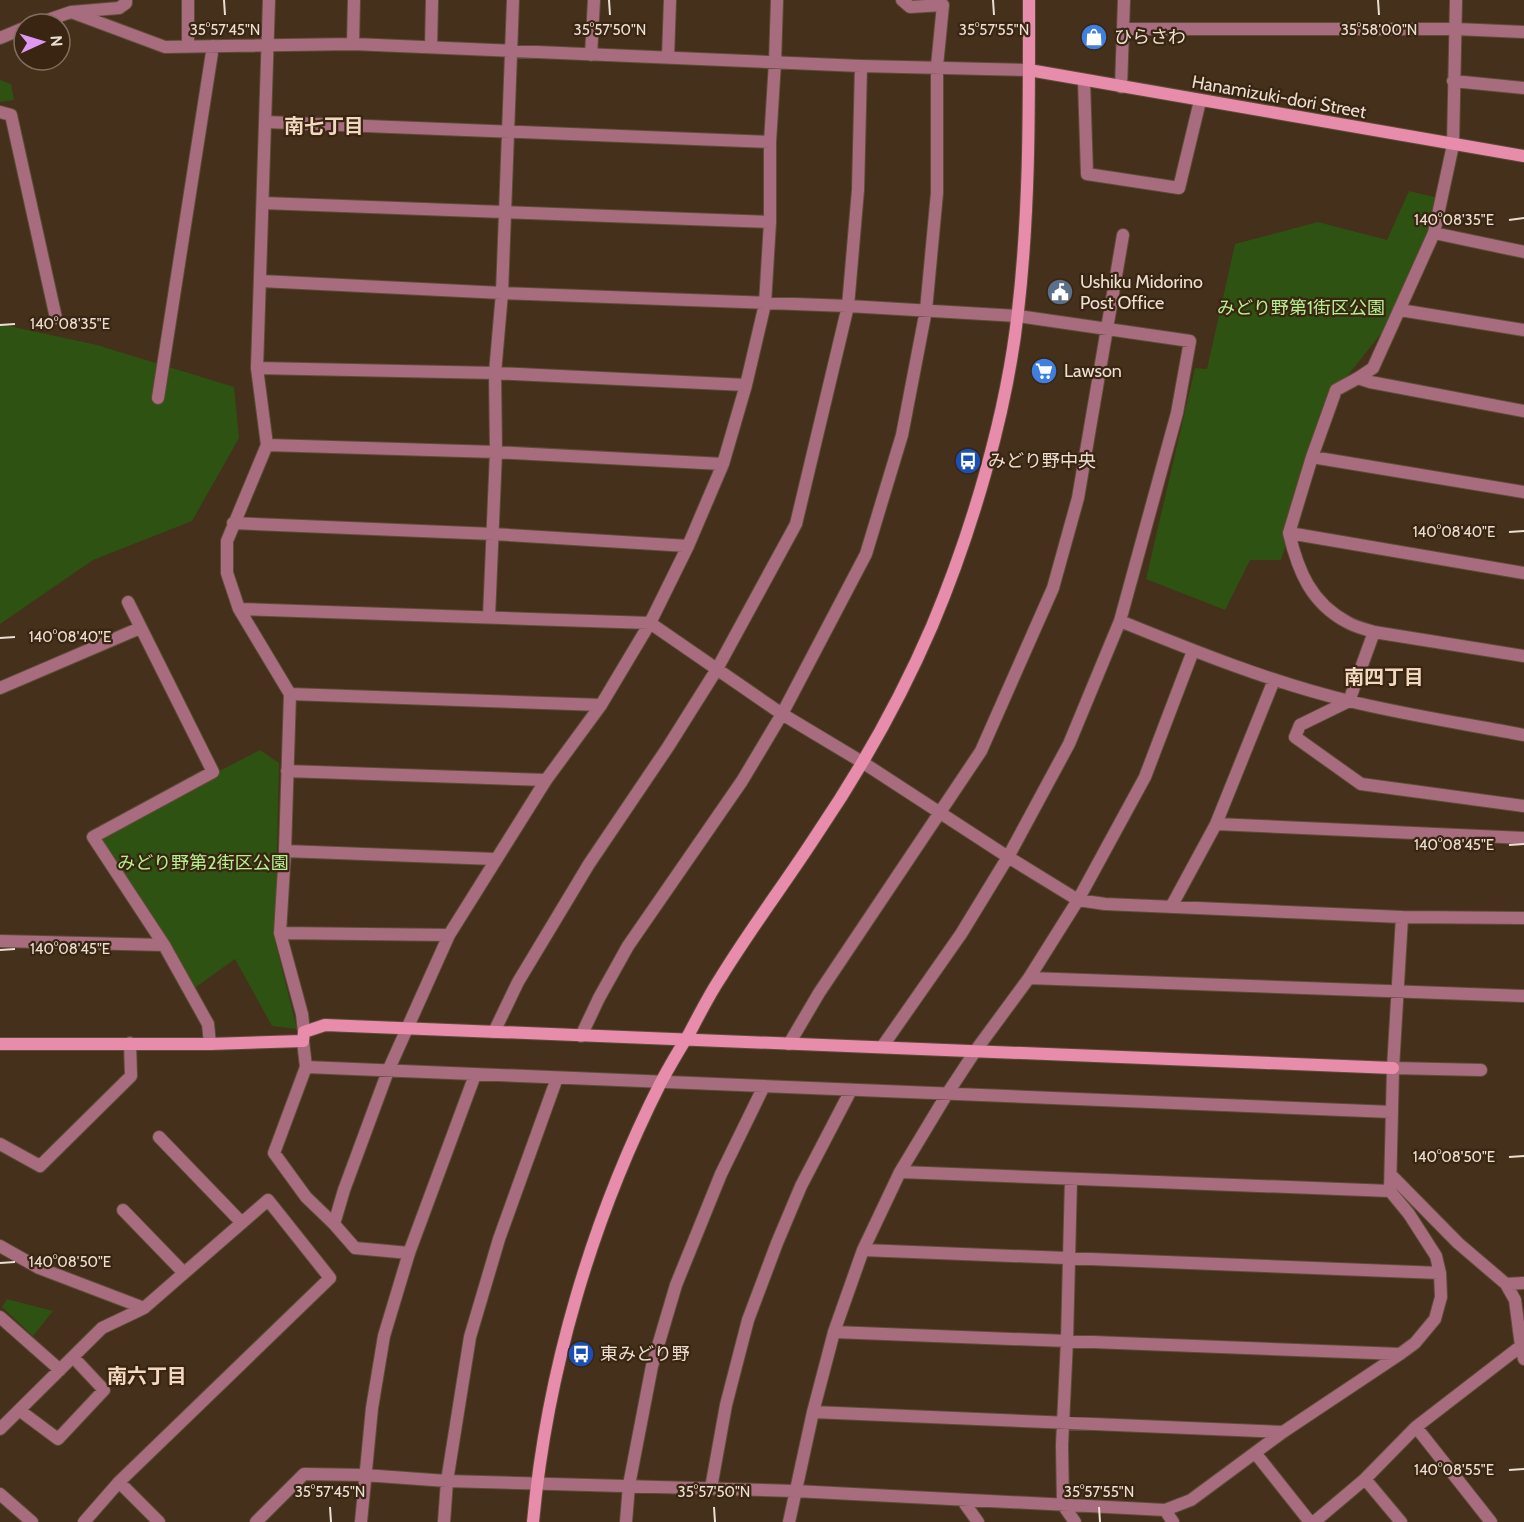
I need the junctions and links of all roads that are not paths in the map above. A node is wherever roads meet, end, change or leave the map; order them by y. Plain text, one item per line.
1 (126, 0) edge
2 (189, 0) edge
3 (269, 0) edge
4 (354, 0) edge
5 (432, 0) edge
6 (513, 0) edge
7 (594, 0) edge
8 (670, 0) edge
9 (777, 0) edge
10 (902, 0) edge
11 (1029, 0) edge
12 (1124, 0) edge
13 (1456, 0) edge
14 (71, 12) edge
15 (72, 12) edge
16 (1123, 29) junction
17 (1456, 29) junction
18 (1524, 32) edge
19 (353, 44) junction
20 (267, 45) junction
21 (188, 46) junction
22 (213, 46) junction
23 (431, 47) junction
24 (511, 52) junction
25 (591, 55) junction
26 (668, 57) junction
27 (775, 62) junction
28 (861, 66) junction
29 (938, 66) junction
30 (1029, 70) junction
31 (1084, 81) junction
32 (1454, 81) junction
33 (1121, 87) junction
34 (1524, 88) edge
35 (1200, 101) junction
36 (0, 112) edge
37 (266, 122) junction
38 (508, 132) junction
39 (770, 142) junction
40 (1453, 145) junction
41 (1524, 156) edge
42 (263, 202) junction
43 (506, 212) junction
44 (770, 222) junction
45 (1434, 233) junction
46 (1123, 235) dead end
47 (1524, 252) edge
48 (261, 281) junction
49 (502, 293) junction
50 (765, 304) junction
51 (848, 306) junction
52 (926, 310) junction
53 (1400, 310) junction
54 (1018, 316) junction
55 (56, 318) dead end
56 (1108, 328) junction
57 (1524, 330) edge
58 (256, 368) junction
59 (495, 373) junction
60 (1358, 378) junction
61 (746, 385) junction
62 (158, 398) dead end
63 (1524, 411) edge
64 (267, 445) junction
65 (496, 452) junction
66 (1312, 457) junction
67 (723, 464) junction
68 (1524, 492) edge
69 (233, 523) junction
70 (1289, 533) junction
71 (494, 534) junction
72 (688, 546) junction
73 (1524, 573) edge
74 (128, 602) dead end
75 (239, 609) junction
76 (489, 617) junction
77 (1120, 621) junction
78 (650, 623) junction
79 (140, 628) junction
80 (1374, 632) junction
81 (1193, 651) junction
82 (1524, 656) edge
83 (717, 669) junction
84 (1274, 680) junction
85 (0, 688) edge
86 (290, 694) junction
87 (1349, 701) junction
88 (601, 705) junction
89 (782, 714) junction
90 (1524, 735) edge
91 (861, 762) junction
92 (287, 771) junction
93 (546, 780) junction
94 (1524, 806) edge
95 (940, 814) junction
96 (1216, 824) junction
97 (1524, 838) edge
98 (285, 851) junction
99 (1008, 857) junction
100 (495, 859) junction
101 (1078, 900) junction
102 (1171, 907) junction
103 (1402, 917) junction
104 (1524, 918) edge
105 (280, 933) junction
106 (449, 935) junction
107 (0, 941) edge
108 (164, 945) junction
109 (1029, 978) junction
110 (1397, 992) junction
111 (1524, 996) edge
112 (406, 1029) junction
113 (494, 1032) junction
114 (581, 1036) junction
115 (304, 1037) junction
116 (685, 1040) junction
117 (130, 1043) junction
118 (0, 1044) edge
119 (210, 1044) junction
120 (789, 1044) junction
121 (882, 1047) junction
122 (976, 1050) junction
123 (306, 1067) junction
124 (1393, 1068) junction
125 (1481, 1070) dead end
126 (388, 1071) junction
127 (475, 1075) junction
128 (557, 1078) junction
129 (661, 1082) junction
130 (764, 1086) junction
131 (851, 1090) junction
132 (947, 1094) junction
133 (1392, 1112) junction
134 (159, 1137) dead end
135 (0, 1144) edge
136 (900, 1172) junction
137 (1392, 1176) junction
138 (1071, 1179) junction
139 (1390, 1191) junction
140 (123, 1210) dead end
141 (242, 1223) junction
142 (334, 1224) junction
143 (0, 1246) edge
144 (863, 1250) junction
145 (409, 1253) junction
146 (1069, 1258) junction
147 (184, 1273) junction
148 (1440, 1273) junction
149 (1524, 1283) edge
150 (1506, 1284) junction
151 (144, 1308) junction
152 (1520, 1312) edge
153 (0, 1317) edge
154 (834, 1332) junction
155 (1068, 1340) junction
156 (1521, 1346) junction
157 (1400, 1354) junction
158 (73, 1357) junction
159 (1524, 1359) edge
160 (60, 1370) junction
161 (19, 1410) junction
162 (813, 1412) junction
163 (1063, 1423) junction
164 (1416, 1427) junction
165 (0, 1429) edge
166 (1283, 1432) junction
167 (1256, 1454) junction
168 (364, 1475) junction
169 (1365, 1479) junction
170 (447, 1480) junction
171 (119, 1482) junction
172 (537, 1482) junction
173 (629, 1485) junction
174 (711, 1488) junction
175 (795, 1491) junction
176 (0, 1494) edge
177 (963, 1501) junction
178 (1063, 1505) junction
179 (1165, 1510) junction
180 (32, 1522) edge
181 (84, 1522) edge
182 (159, 1522) edge
183 (256, 1522) edge
184 (361, 1522) edge
185 (444, 1522) edge
186 (533, 1522) edge
187 (626, 1522) edge
188 (789, 1522) edge
189 (978, 1522) edge
190 (1075, 1522) edge
191 (1173, 1522) edge
192 (1312, 1522) edge
193 (1401, 1522) edge
194 (1491, 1522) edge

1 - 14 street
2 - 21 street
3 - 20 street
4 - 19 street
5 - 23 street
6 - 24 street
7 - 25 street
8 - 26 street
9 - 27 street
10 - 29 street
11 - 30 street
12 - 16 street
13 - 17 street
15 - 21 street
16 - 17 street
16 - 33 street
17 - 18 street
17 - 32 street
19 - 20 street
19 - 23 street
20 - 22 street
20 - 37 street
21 - 22 street
22 - 62 street
23 - 24 street
24 - 25 street
24 - 38 street
25 - 26 street
26 - 27 street
27 - 28 street
27 - 39 street
28 - 29 street
28 - 51 street
29 - 30 street
29 - 52 street
30 - 31 street, Hanamizuki-dori Street
30 - 54 street
31 - 33 street, Hanamizuki-dori Street
31 - 35 street
32 - 34 street
32 - 40 street
33 - 35 street, Hanamizuki-dori Street
35 - 40 street, Hanamizuki-dori Street
36 - 55 street
37 - 38 street
37 - 42 street
38 - 39 street
38 - 43 street
39 - 44 street
40 - 41 street, Hanamizuki-dori Street
40 - 45 street
42 - 43 street
42 - 48 street
43 - 44 street
43 - 49 street
44 - 50 street
45 - 47 street
45 - 53 street
46 - 56 street
48 - 49 street
48 - 58 street
49 - 50 street
49 - 59 street
50 - 51 street
50 - 61 street
51 - 52 street
51 - 83 street
52 - 54 street
52 - 89 street
53 - 57 street
53 - 60 street
54 - 56 street
54 - 91 street
56 - 77 street
56 - 95 street
58 - 59 street
58 - 64 street
59 - 61 street
59 - 65 street
60 - 63 street
60 - 66 street
61 - 67 street
64 - 65 street
64 - 69 street
65 - 67 street
65 - 71 street
66 - 68 street
66 - 70 street
67 - 72 street
69 - 71 street
69 - 75 street
70 - 73 street
70 - 80 street
71 - 72 street
71 - 76 street
72 - 78 street
74 - 79 street
75 - 76 street
75 - 86 street
76 - 78 street
77 - 81 street
77 - 99 street
78 - 83 street
78 - 88 street
79 - 85 street
79 - 108 street
80 - 82 street
80 - 87 street
81 - 84 street
81 - 101 street
83 - 89 street
83 - 113 street
84 - 87 street
84 - 96 street
86 - 88 street
86 - 92 street
87 - 90 street
87 - 94 street
88 - 93 street
89 - 91 street
89 - 114 street
91 - 95 street
91 - 116 street
92 - 93 street
92 - 98 street
93 - 100 street
95 - 99 street
95 - 120 street
96 - 97 street
96 - 102 street
98 - 100 street
98 - 105 street
99 - 101 street
99 - 121 street
100 - 106 street
101 - 102 street
101 - 109 street
102 - 103 street
103 - 104 street
103 - 110 street
105 - 106 street
105 - 115 street
106 - 112 street
107 - 108 street
108 - 119 street
109 - 110 street
109 - 122 street
110 - 111 street
110 - 124 street
112 - 113 street
112 - 115 street
112 - 126 street
113 - 114 street
114 - 116 street
115 - 119 street
115 - 123 street
116 - 120 street
116 - 129 street
117 - 118 street
117 - 119 street
117 - 135 street
120 - 121 street
121 - 122 street
122 - 124 street
122 - 132 street
123 - 126 street
123 - 142 street
124 - 125 street
124 - 133 street
126 - 127 street
126 - 142 street
127 - 128 street
127 - 145 street
128 - 129 street
128 - 170 street
129 - 130 street
129 - 172 street
130 - 131 street
130 - 173 street
131 - 132 street
131 - 174 street
132 - 133 street
132 - 136 street
133 - 137 street
134 - 141 street
136 - 138 street
136 - 144 street
137 - 139 street
137 - 150 street
138 - 139 street
138 - 146 street
139 - 148 street
140 - 147 street
141 - 147 street
141 - 171 street
142 - 145 street
143 - 151 street
144 - 146 street
144 - 154 street
145 - 168 street
146 - 148 street
146 - 155 street
147 - 151 street
148 - 157 street
149 - 150 street
150 - 152 street
151 - 158 street
152 - 156 street
153 - 160 street
154 - 155 street
154 - 162 street
155 - 157 street
155 - 163 street
156 - 159 street
156 - 164 street
157 - 166 street
158 - 160 street
158 - 161 street
160 - 161 street
161 - 165 street
162 - 163 street
162 - 175 street
163 - 166 street
163 - 178 street
164 - 169 street
164 - 194 street
166 - 167 street
167 - 179 street
167 - 192 street
168 - 170 street
168 - 183 street
168 - 184 street
169 - 192 street
169 - 193 street
170 - 172 street
170 - 185 street
171 - 181 street
171 - 182 street
172 - 173 street
172 - 186 street
173 - 174 street
173 - 187 street
174 - 175 street
175 - 177 street
175 - 188 street
176 - 180 street
177 - 178 street
177 - 189 street
178 - 179 street
178 - 190 street
179 - 191 street

